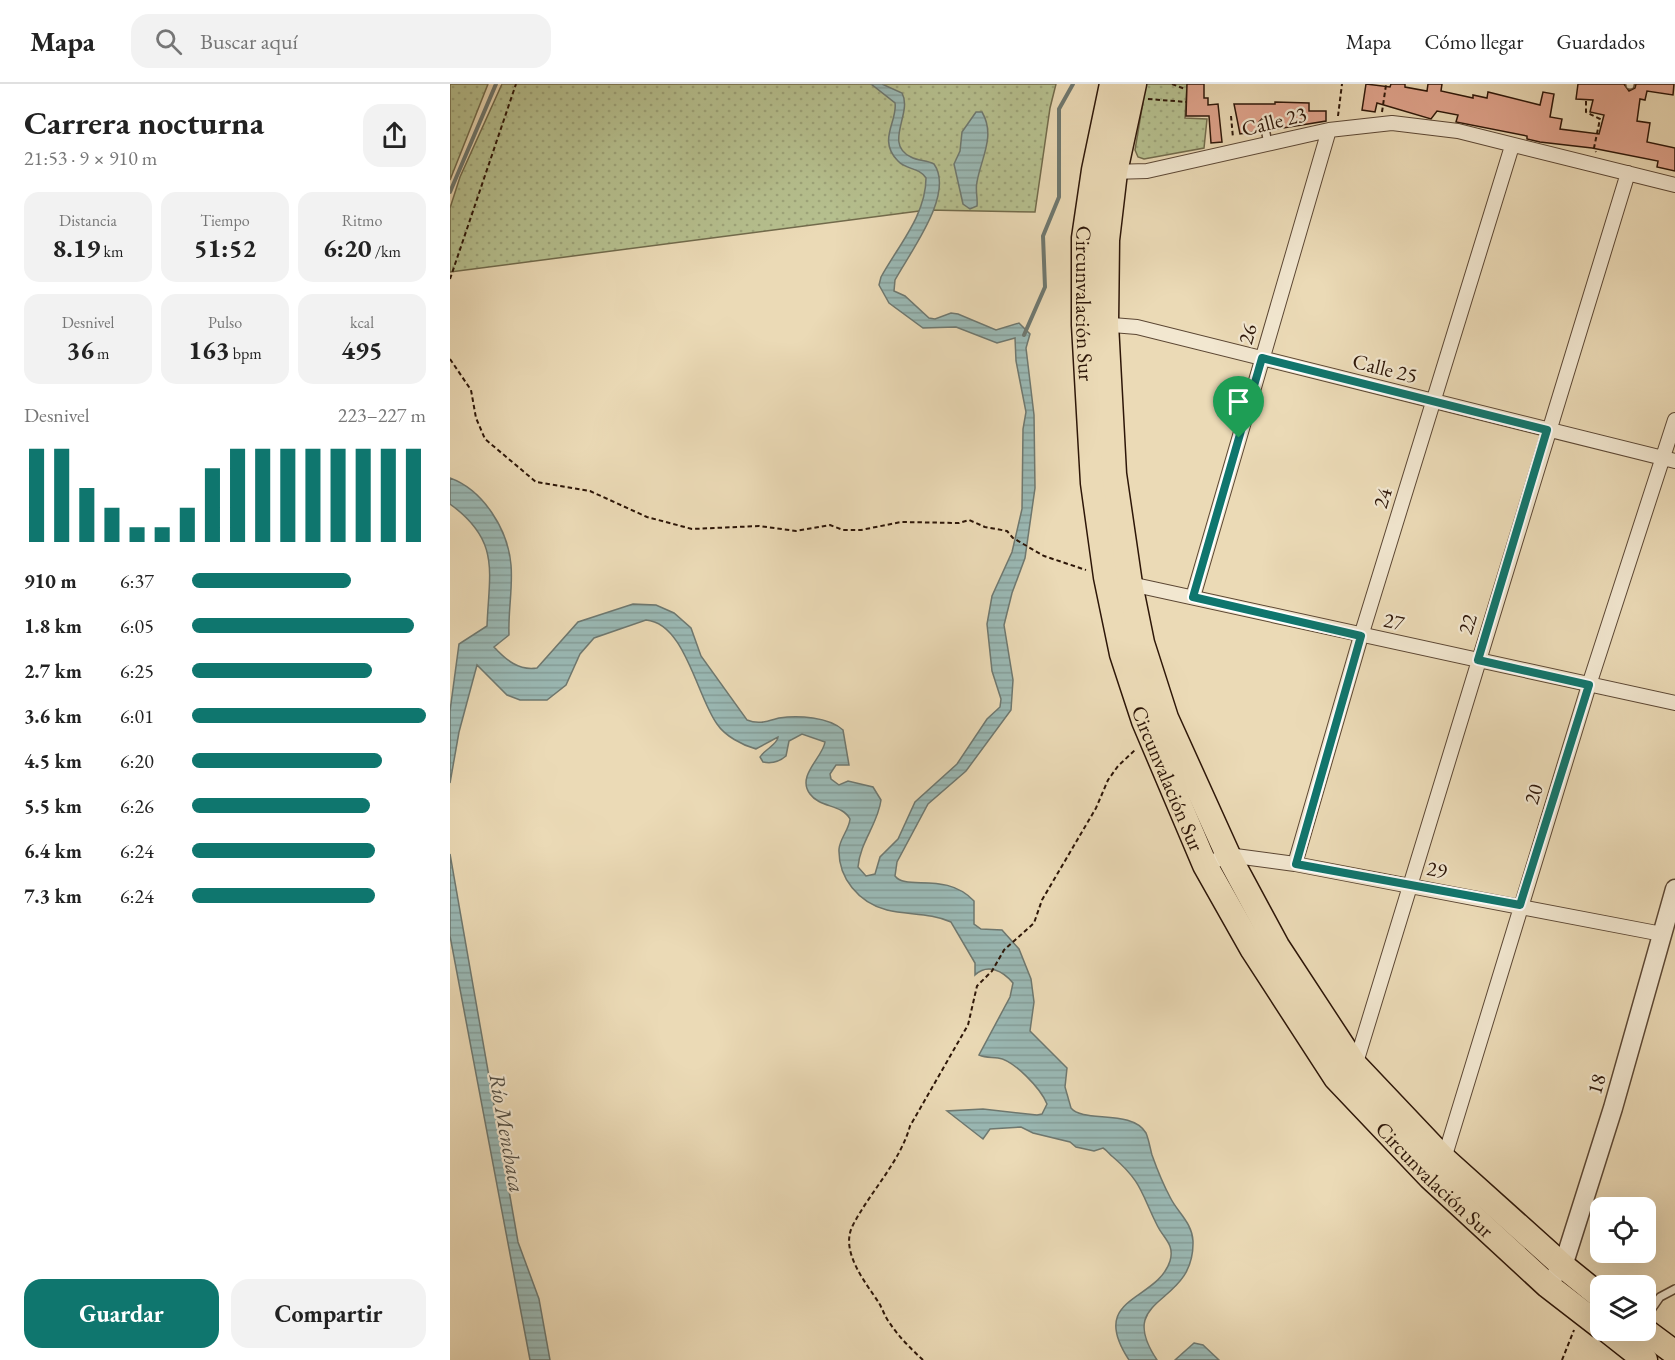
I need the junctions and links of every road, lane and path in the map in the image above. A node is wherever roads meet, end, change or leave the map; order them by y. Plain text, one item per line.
1 (516, 84) edge
2 (1112, 84) edge
3 (1172, 84) edge
4 (1342, 84) edge
5 (1386, 85) edge
6 (1185, 89) dead end
7 (1137, 91) edge
8 (1586, 101) dead end
9 (1187, 102) dead end
10 (1231, 116) dead end
11 (1264, 123) dead end
12 (1380, 123) junction
13 (1329, 130) junction
14 (1268, 144) junction
15 (1512, 146) junction
16 (1237, 152) junction
17 (1594, 164) junction
18 (1105, 171) junction
19 (1628, 173) junction
20 (1675, 185) edge
21 (450, 279) edge
22 (1095, 324) junction
23 (1262, 358) junction
24 (450, 359) edge
25 (1433, 402) junction
26 (1675, 420) edge
27 (1547, 430) junction
28 (1669, 460) edge
29 (1106, 577) junction
30 (1130, 584) junction
31 (1193, 597) junction
32 (1361, 636) junction
33 (1478, 660) junction
34 (1589, 685) junction
35 (1675, 704) edge
36 (1139, 743) dead end
37 (1228, 855) junction
38 (1296, 864) junction
39 (1205, 865) junction
40 (1410, 885) junction
41 (1675, 889) edge
42 (1520, 905) junction
43 (1662, 934) junction
44 (1346, 1072) junction
45 (1437, 1168) junction
46 (1563, 1266) junction
47 (1547, 1285) junction
48 (1590, 1288) edge
49 (1675, 1289) edge
50 (1656, 1303) edge
51 (1590, 1318) edge
52 (1574, 1329) dead end
53 (1656, 1339) edge
54 (1621, 1341) edge
55 (1675, 1353) edge
56 (923, 1360) edge
57 (1562, 1360) edge
58 (1645, 1360) edge

1 - 21 path
2 - 18 highway, Circunvalación Sur
3 - 6 path
4 - 13 path
5 - 12 path
7 - 9 path
7 - 18 highway, Circunvalación Sur
8 - 17 path
10 - 16 path
11 - 14 lane
12 - 13 street, Calle 23
12 - 15 street, Calle 23
13 - 14 street, Calle 23
13 - 23 street, 26
14 - 16 street, Calle 23
15 - 17 street, Calle 23
15 - 25 street, 24
16 - 18 street, Calle 23
17 - 19 street, Calle 23
18 - 22 highway, Circunvalación Sur
19 - 20 street, Calle 23
19 - 27 street, 22
22 - 23 street, Calle 25
22 - 29 highway, Circunvalación Sur
22 - 30 highway, Circunvalación Sur
23 - 25 street, Calle 25
23 - 31 street, 26
24 - 29 path
25 - 27 street, Calle 25
25 - 32 street, 24
26 - 28 street, 20
27 - 28 street, Calle 25
27 - 33 street, 22
28 - 34 street, 20
29 - 30 street, 27
29 - 39 highway, Circunvalación Sur
30 - 31 street, 27
30 - 37 highway, Circunvalación Sur
31 - 32 street, 27
32 - 33 street, 27
32 - 38 street, 24
33 - 34 street, 27
33 - 40 street, 22
34 - 35 street, 27
34 - 42 street, 20
36 - 56 path
37 - 38 street, 29
37 - 39 street
37 - 44 highway, Circunvalación Sur
38 - 40 street, 29
39 - 44 highway, Circunvalación Sur
40 - 42 street, 29
40 - 44 street, 22
41 - 43 street, 18
42 - 43 street, 29
42 - 45 street, 20
43 - 46 street, 18
44 - 45 highway, Circunvalación Sur
45 - 46 highway, Circunvalación Sur
45 - 47 highway, Circunvalación Sur
46 - 47 street, 18
46 - 48 highway, Circunvalación Sur
47 - 51 highway, Circunvalación Sur
49 - 50 lane
52 - 57 path
53 - 55 highway
54 - 58 highway

